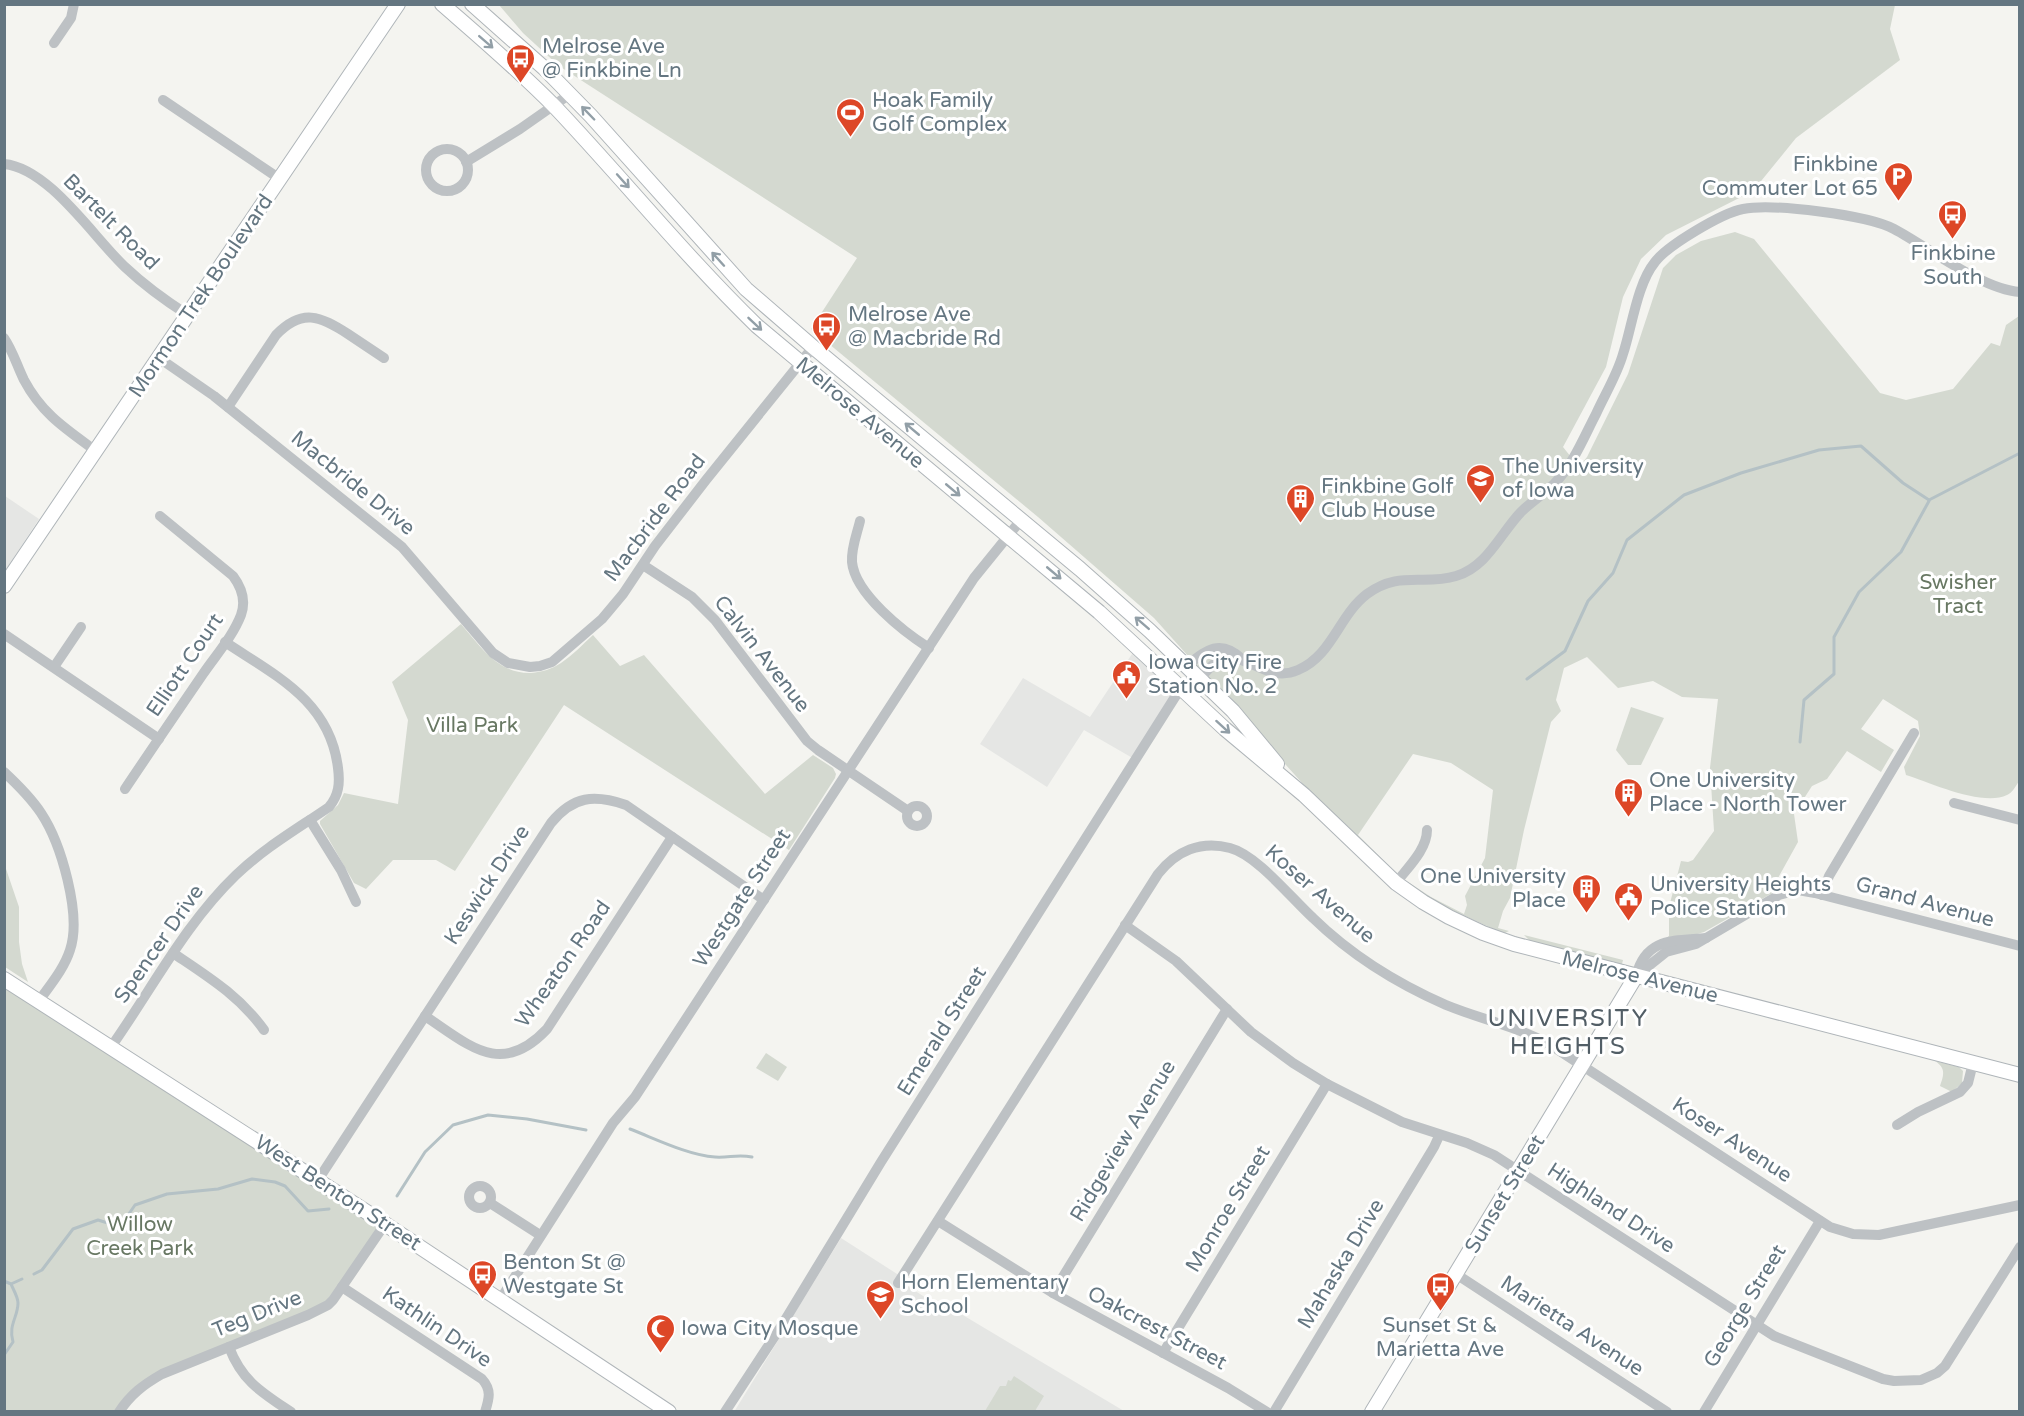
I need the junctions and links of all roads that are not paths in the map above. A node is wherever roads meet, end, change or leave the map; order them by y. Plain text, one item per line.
1 (74, 4) edge
2 (442, 4) edge
3 (472, 4) edge
4 (397, 5) edge
5 (54, 44) dead end
6 (570, 94) junction
7 (163, 100) dead end
8 (554, 106) junction
9 (466, 162) dead end
10 (4, 164) edge
11 (280, 179) junction
12 (2019, 292) edge
13 (188, 315) junction
14 (4, 338) edge
15 (813, 347) junction
16 (159, 358) junction
17 (384, 358) dead end
18 (800, 363) junction
19 (228, 407) junction
20 (96, 451) junction
21 (160, 516) dead end
22 (1021, 520) junction
23 (860, 521) dead end
24 (1008, 536) junction
25 (643, 565) junction
26 (4, 586) edge
27 (81, 627) dead end
28 (4, 634) edge
29 (225, 642) junction
30 (928, 648) junction
31 (501, 660) joint
32 (1245, 661) junction
33 (54, 667) junction
34 (1194, 673) junction
35 (1182, 689) junction
36 (1914, 733) dead end
37 (159, 739) junction
38 (848, 771) junction
39 (4, 772) edge
40 (125, 789) dead end
41 (1304, 795) junction
42 (1954, 803) dead end
43 (908, 811) dead end
44 (310, 820) junction
45 (2019, 820) edge
46 (1427, 830) dead end
47 (672, 837) junction
48 (1396, 883) junction
49 (1822, 895) junction
50 (764, 900) junction
51 (356, 902) dead end
52 (1125, 925) junction
53 (2019, 946) edge
54 (173, 953) junction
55 (1636, 976) junction
56 (4, 979) edge
57 (39, 1001) junction
58 (1227, 1009) junction
59 (425, 1016) junction
60 (264, 1030) dead end
61 (111, 1047) junction
62 (1973, 1063) junction
63 (1583, 1065) junction
64 (2019, 1075) edge
65 (1327, 1084) junction
66 (1898, 1125) dead end
67 (1439, 1136) junction
68 (1519, 1171) junction
69 (318, 1180) junction
70 (490, 1203) dead end
71 (2019, 1205) edge
72 (938, 1221) junction
73 (1820, 1221) junction
74 (384, 1224) junction
75 (540, 1235) junction
76 (2019, 1247) edge
77 (1456, 1274) junction
78 (898, 1283) dead end
79 (342, 1287) junction
80 (1053, 1293) junction
81 (500, 1300) junction
82 (1756, 1326) junction
83 (229, 1347) junction
84 (1163, 1353) junction
85 (667, 1411) edge
86 (119, 1412) edge
87 (291, 1412) edge
88 (485, 1412) edge
89 (725, 1412) edge
90 (1267, 1412) edge
91 (1274, 1412) edge
92 (1372, 1412) edge
93 (1667, 1412) edge
94 (1704, 1412) edge

1 - 5 street
2 -> 8 main road, Melrose Avenue
3 - 6 main road, Melrose Avenue
4 - 11 main road, Mormon Trek Boulevard
6 - 8 street
15 -> 6 main road, Melrose Avenue
7 - 11 street
8 - 9 street
8 -> 18 main road, Melrose Avenue
10 - 13 street, Bartelt Road
11 - 13 main road, Mormon Trek Boulevard
12 - 32 street
13 - 16 main road, Mormon Trek Boulevard
14 - 20 street
15 - 18 street, Macbride Road
22 -> 15 main road, Melrose Avenue
16 - 19 street, Macbride Drive
16 - 20 main road, Mormon Trek Boulevard
17 - 19 street
18 -> 24 main road, Melrose Avenue
18 - 25 street, Macbride Road
19 - 31 street, Macbride Drive
20 - 26 main road, Mormon Trek Boulevard
21 - 29 street, Elliott Court
22 - 24 street, Westgate Street
34 -> 22 main road, Melrose Avenue
23 - 30 street
24 - 30 street, Westgate Street
24 -> 35 main road, Melrose Avenue
25 - 31 street, Macbride Road
25 - 38 street, Calvin Avenue
27 - 33 street
28 - 33 street
29 - 37 street, Elliott Court
29 - 44 street, Spencer Drive
30 - 38 street, Westgate Street
32 - 34 street
32 - 34 street
33 - 37 street
34 - 35 street, Emerald Street
34 - 41 main road, Melrose Avenue
35 -> 41 main road, Melrose Avenue
35 - 89 street, Emerald Street
36 - 49 street
37 - 40 street, Elliott Court
38 - 43 street, Calvin Avenue
38 - 50 street, Westgate Street
39 - 57 street
41 - 48 main road, Melrose Avenue
42 - 45 street
44 - 51 street
44 - 54 street, Spencer Drive
46 - 48 street
47 - 50 street, Keswick Drive
47 - 59 street, Wheaton Road
47 - 59 street, Keswick Drive
48 - 55 main road, Melrose Avenue
49 - 53 street, Grand Avenue
49 - 55 street, Sunset Street
50 - 75 street, Westgate Street
52 - 58 street, Highland Drive
52 - 63 street, Koser Avenue
52 - 72 street, Koser Avenue
54 - 60 street
54 - 61 street, Spencer Drive
55 - 62 main road, Melrose Avenue
55 - 63 main road, Sunset Street
56 - 57 main road, West Benton Street
57 - 61 main road, West Benton Street
58 - 65 street, Highland Drive
58 - 80 street, Ridgeview Avenue
59 - 69 street, Keswick Drive
61 - 69 main road, West Benton Street
62 - 64 main road, Melrose Avenue
62 - 66 street
63 - 68 main road, Sunset Street
63 - 73 street, Koser Avenue
65 - 67 street, Highland Drive
65 - 84 street, Monroe Street
67 - 68 street, Highland Drive
67 - 91 street, Mahaska Drive
68 - 77 main road, Sunset Street
68 - 82 street, Highland Drive
69 - 74 main road, West Benton Street
70 - 75 street
71 - 73 street, Koser Avenue
72 - 78 street, Koser Avenue
72 - 80 street, Oakcrest Street
73 - 82 street, George Street
74 - 79 street, Teg Drive
74 - 81 main road, West Benton Street
75 - 81 street, Westgate Street
76 - 82 street, Highland Drive
77 - 92 main road, Sunset Street
77 - 93 street, Marietta Avenue
79 - 83 street, Teg Drive
79 - 88 street, Kathlin Drive
80 - 84 street, Oakcrest Street
81 - 85 main road, West Benton Street
82 - 94 street, George Street
83 - 86 street, Teg Drive
83 - 87 street
84 - 90 street, Oakcrest Street

